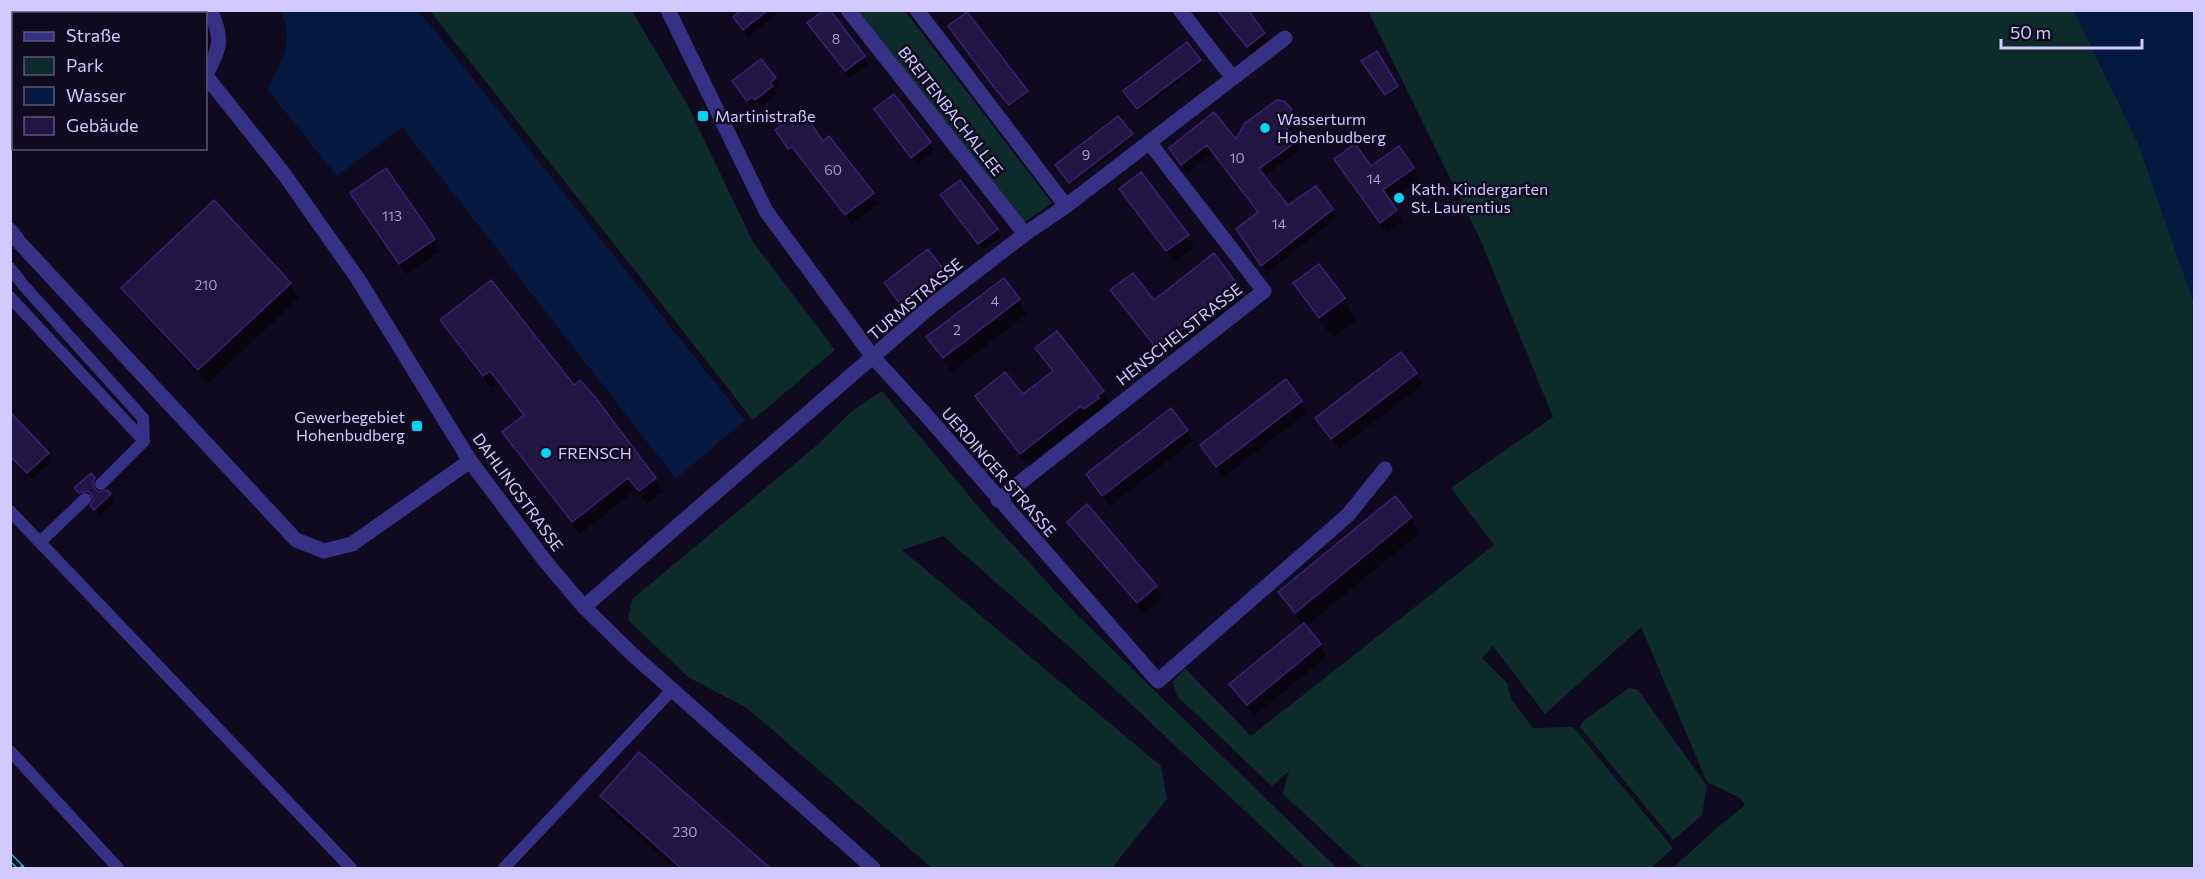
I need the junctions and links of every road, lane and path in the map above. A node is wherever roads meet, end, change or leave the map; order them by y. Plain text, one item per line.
1 (210, 10) edge
2 (668, 10) edge
3 (848, 10) edge
4 (917, 10) edge
5 (1180, 10) edge
6 (1285, 38) dead end
7 (207, 73) edge
8 (207, 76) edge
9 (1232, 77) junction
10 (1149, 142) junction
11 (1066, 206) junction
12 (10, 230) edge
13 (1025, 234) junction
14 (10, 268) edge
15 (10, 297) edge
16 (873, 357) junction
17 (144, 441) junction
18 (470, 460) junction
19 (1385, 469) dead end
20 (101, 484) dead end
21 (84, 499) dead end
22 (998, 500) junction
23 (11, 514) edge
24 (40, 542) junction
25 (584, 607) junction
26 (672, 690) junction
27 (10, 751) edge
28 (118, 868) edge
29 (351, 868) edge
30 (504, 868) edge
31 (873, 868) edge

1 - 7 street, DAHLINGSTRASSE
2 - 16 street, UERDINGER STRASSE
3 - 13 street, BREITENBACHALLEE
4 - 11 street, BREITENBACHALLEE
5 - 9 street
6 - 9 street, TURMSTRASSE
8 - 18 street, DAHLINGSTRASSE
9 - 10 street, TURMSTRASSE
10 - 11 street, TURMSTRASSE
10 - 22 street, HENSCHELSTRASSE
11 - 13 street, TURMSTRASSE
12 - 18 street
13 - 16 street, TURMSTRASSE
14 - 17 lane
15 - 17 lane
16 - 22 street, UERDINGER STRASSE
16 - 25 street, TURMSTRASSE
17 - 20 lane
18 - 25 street, DAHLINGSTRASSE
19 - 22 street, UERDINGER STRASSE
21 - 24 lane
23 - 24 lane
24 - 29 lane
25 - 26 street, DAHLINGSTRASSE
26 - 30 lane
26 - 31 street, DAHLINGSTRASSE
27 - 28 lane

